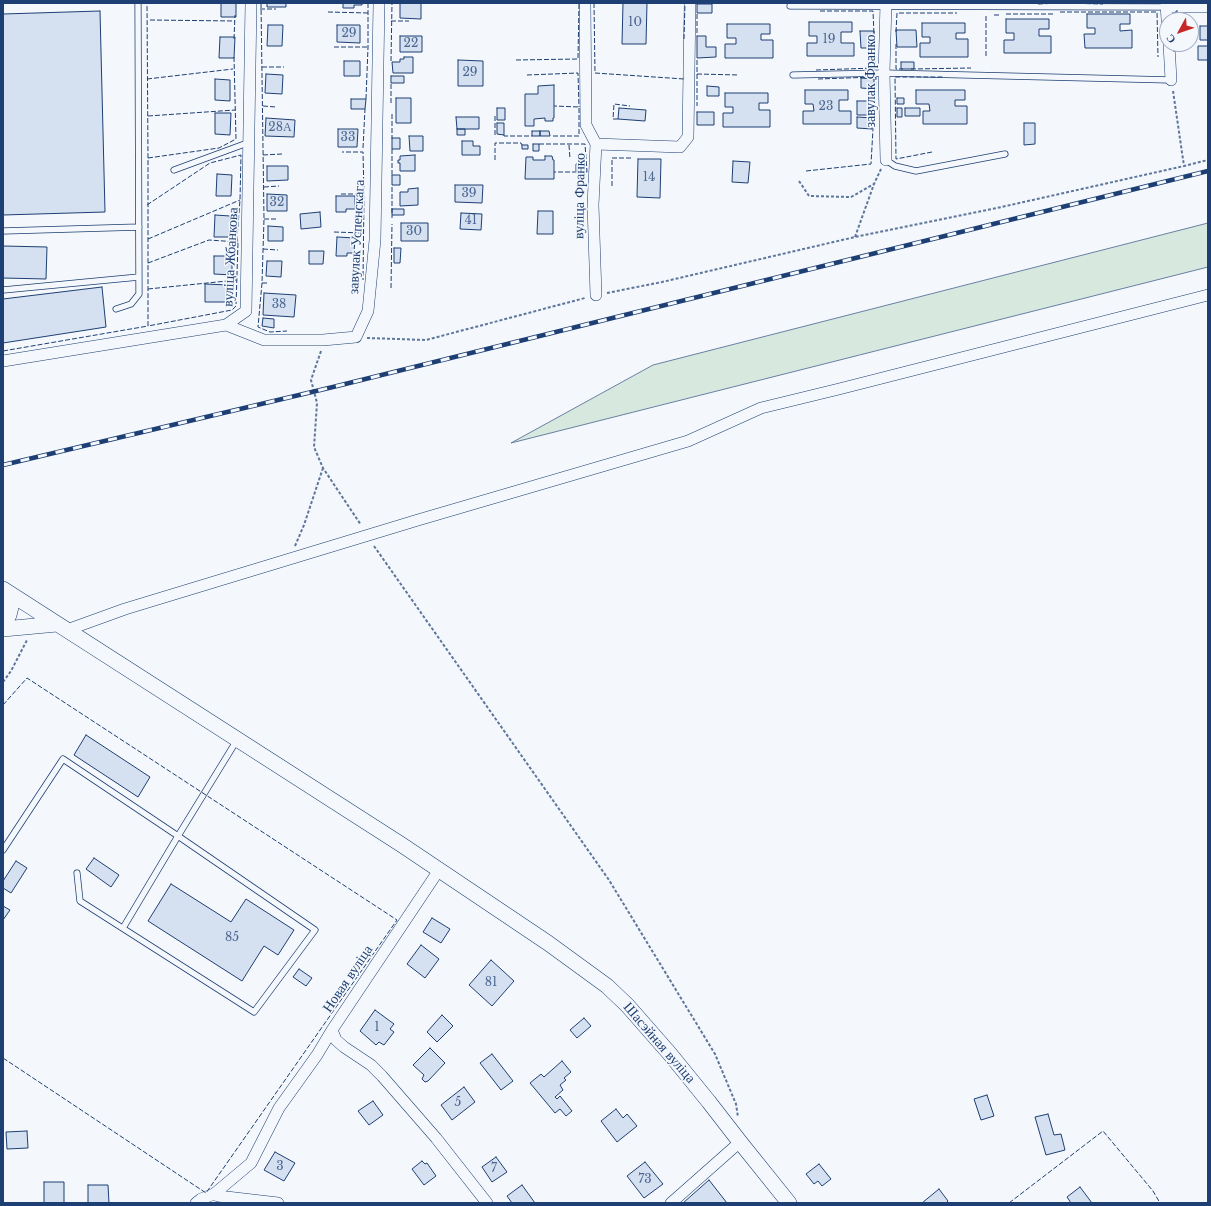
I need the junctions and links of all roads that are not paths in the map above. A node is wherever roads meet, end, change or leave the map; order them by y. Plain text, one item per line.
1 (138, 3) edge
2 (251, 3) edge
3 (379, 3) edge
4 (585, 3) edge
5 (690, 3) edge
6 (886, 4) edge
7 (1166, 5) edge
8 (790, 6) dead end
9 (1208, 7) edge
10 (1169, 52) edge
11 (884, 73) junction
12 (793, 75) dead end
13 (1171, 80) joint
14 (250, 142) junction
15 (596, 144) junction
16 (1005, 154) dead end
17 (886, 160) joint
18 (174, 170) dead end
19 (140, 227) junction
20 (3, 231) edge
21 (140, 277) junction
22 (3, 290) edge
23 (596, 295) road end
24 (1208, 295) edge
25 (116, 309) dead end
26 (226, 325) junction
27 (3, 361) edge
28 (3, 589) edge
29 (3, 624) edge
30 (62, 627) junction
31 (3, 629) edge
32 (237, 740) junction
33 (178, 836) junction
34 (3, 850) edge
35 (439, 870) junction
36 (77, 873) dead end
37 (123, 928) junction
38 (332, 1030) junction
39 (740, 1142) junction
40 (214, 1194) junction
41 (196, 1203) edge
42 (278, 1203) edge
43 (487, 1203) edge
44 (671, 1203) edge
45 (789, 1203) edge

1 - 19 lane
2 - 14 street, вуліца Жбанкова
3 - 26 street, завулак Успенскага
4 - 15 street, вуліца Франко
5 - 15 street
6 - 7 lane
6 - 8 lane
6 - 11 street, завулак Франко
7 - 9 street
10 - 13 street
11 - 12 lane
11 - 13 lane
11 - 17 street, завулак Франко
14 - 18 lane
14 - 26 street, вуліца Жбанкова
15 - 23 street, вуліца Франко
16 - 17 lane
19 - 20 lane
19 - 21 lane
21 - 22 lane
21 - 25 lane
24 - 30 street
26 - 27 street, вуліца Жбанкова
28 - 29 main road
28 - 30 main road, Шасэйная вуліца
30 - 31 main road
30 - 32 main road, Шасэйная вуліца
32 - 33 lane
32 - 35 main road, Шасэйная вуліца
33 - 34 lane
33 - 37 lane
33 - 37 lane
35 - 38 street, Новая вуліца
35 - 39 main road, Шасэйная вуліца
36 - 37 lane
38 - 40 street
38 - 43 street, Новая вуліца
39 - 44 street
39 - 45 main road, Шасэйная вуліца
40 - 41 street
40 - 42 street

